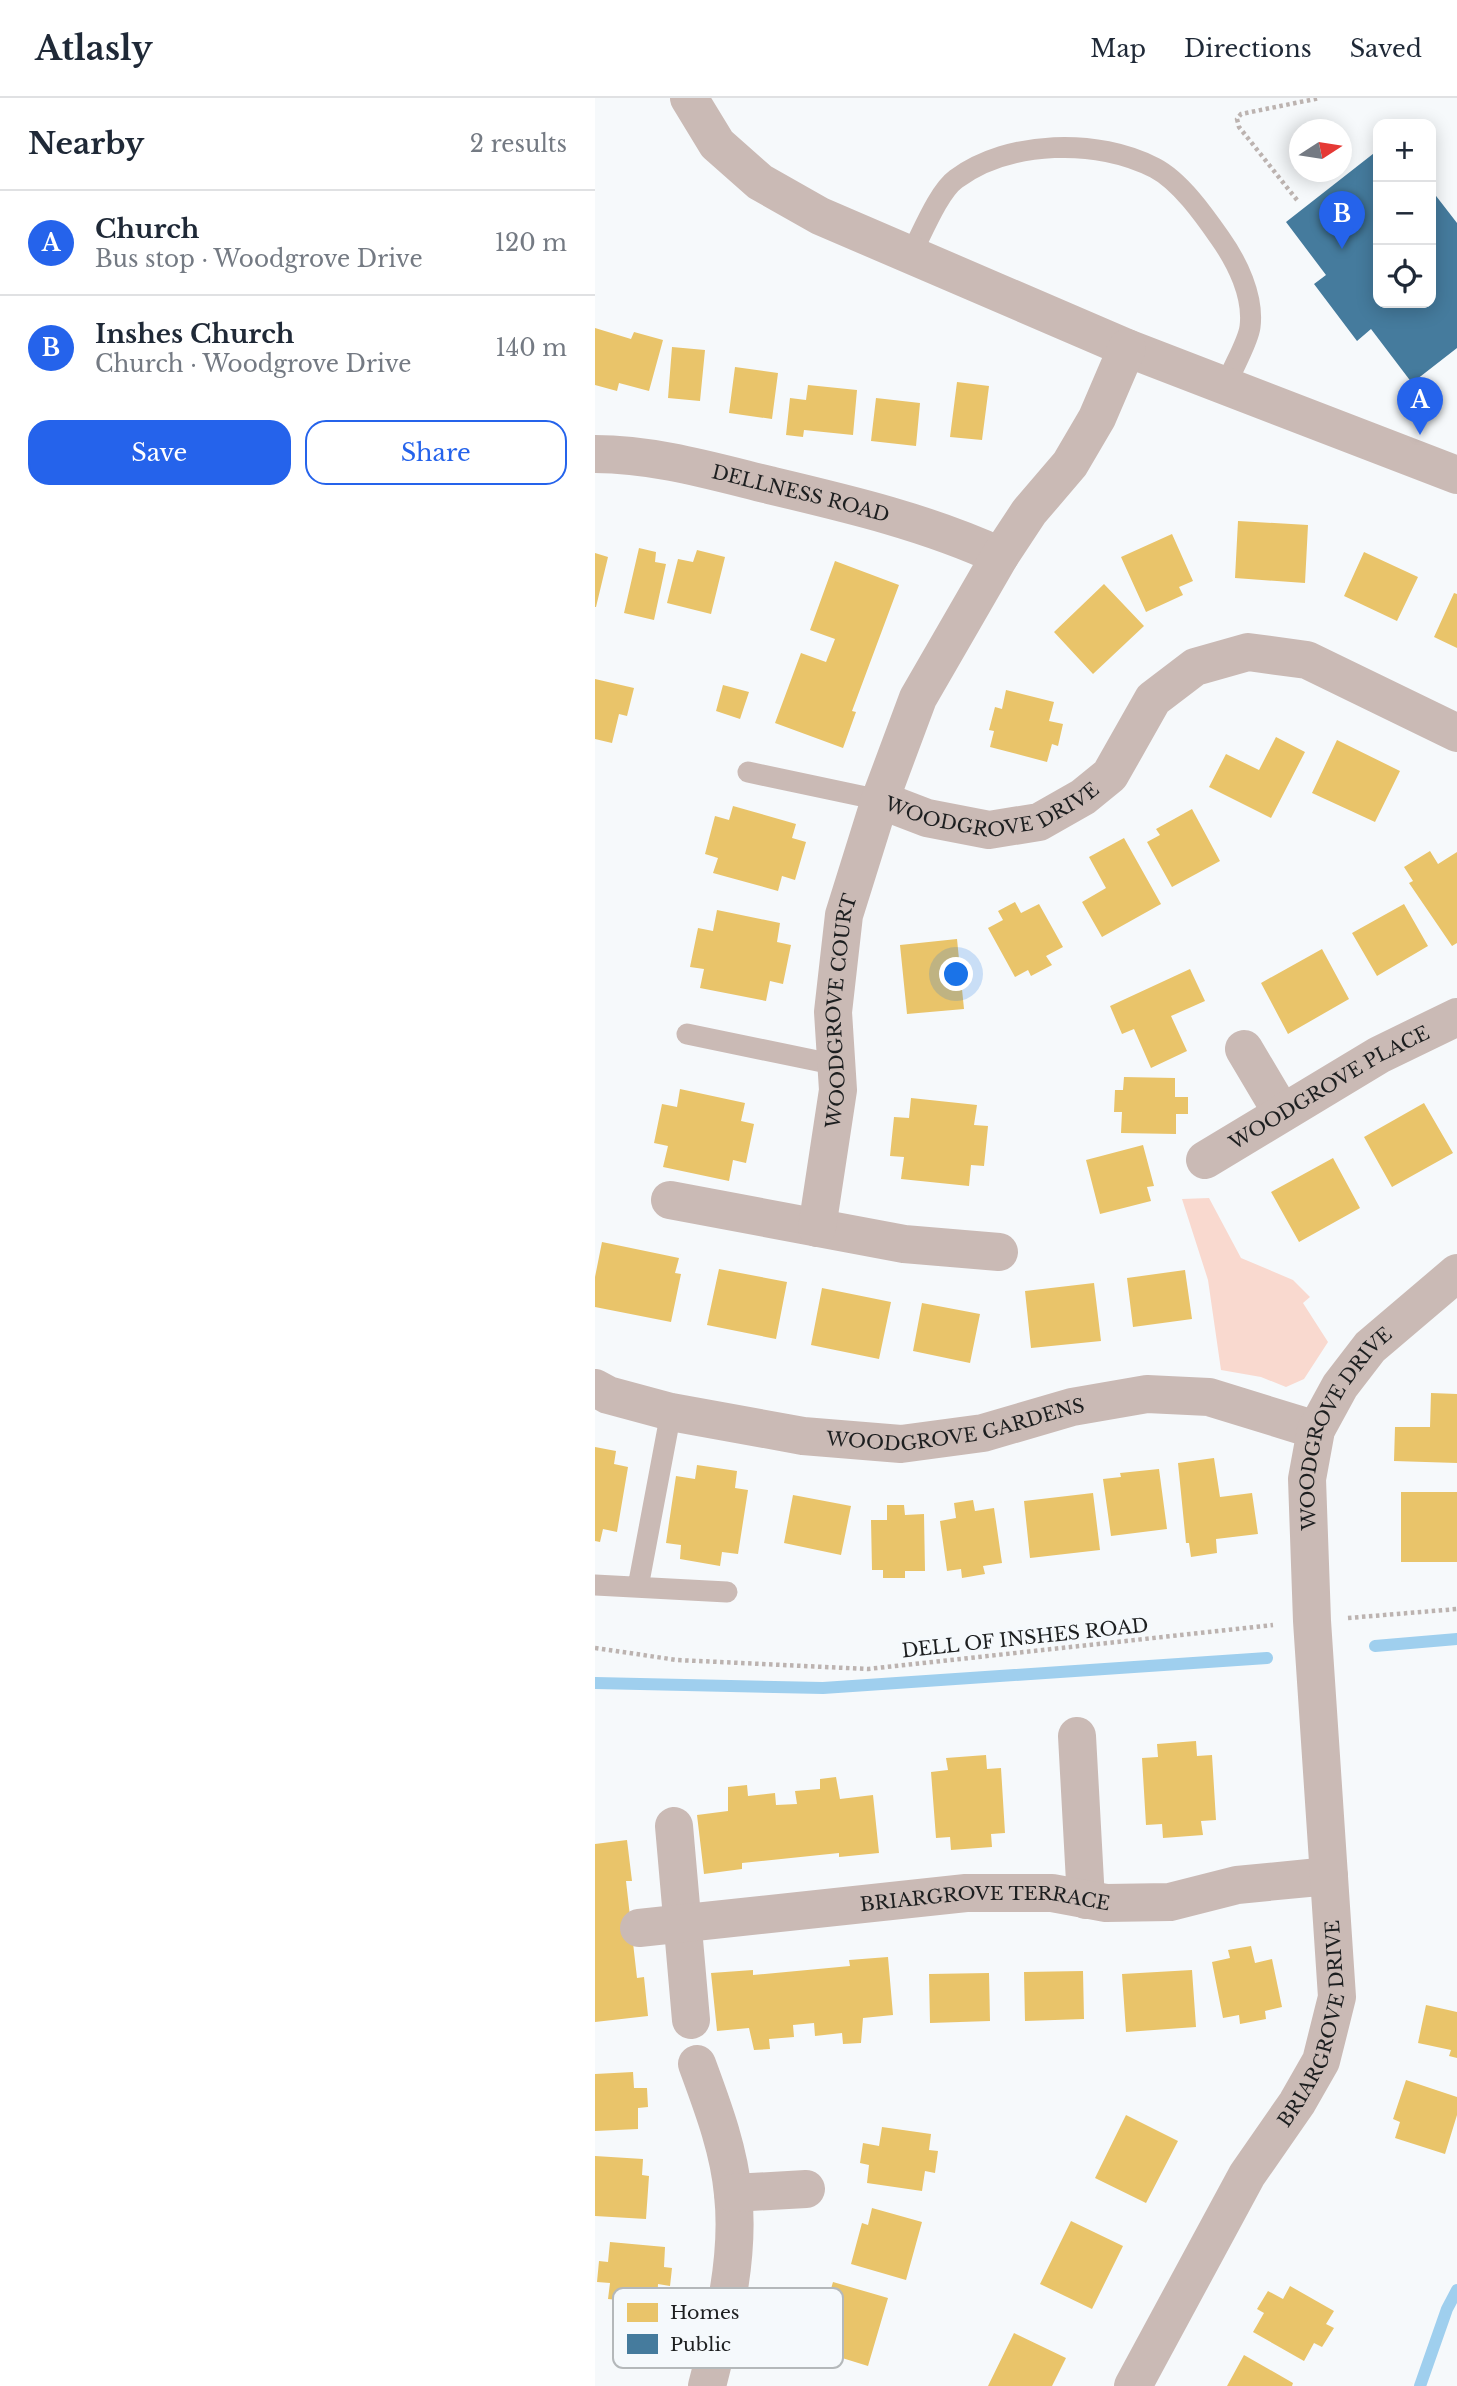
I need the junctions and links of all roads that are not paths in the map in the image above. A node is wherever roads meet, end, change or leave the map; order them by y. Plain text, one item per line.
1 (689, 98) edge
2 (910, 257) junction
3 (1127, 348) junction
4 (1226, 386) junction
5 (595, 454) edge
6 (1457, 475) edge
7 (1000, 556) junction
8 (1457, 733) edge
9 (748, 772) dead end
10 (880, 800) junction
11 (1456, 1021) edge
12 (687, 1034) dead end
13 (1244, 1049) dead end
14 (837, 1065) junction
15 (1282, 1113) junction
16 (1205, 1160) dead end
17 (670, 1200) dead end
18 (817, 1228) junction
19 (999, 1252) dead end
20 (1457, 1273) edge
21 (595, 1388) edge
22 (671, 1412) junction
23 (1316, 1430) junction
24 (595, 1586) edge
25 (638, 1587) junction
26 (727, 1592) dead end
27 (1312, 1621) joint
28 (1077, 1736) dead end
29 (674, 1826) dead end
30 (1329, 1876) junction
31 (1086, 1900) junction
32 (682, 1924) junction
33 (639, 1928) dead end
34 (691, 2021) dead end
35 (697, 2064) dead end
36 (806, 2189) dead end
37 (733, 2193) junction
38 (727, 2288) edge
39 (711, 2368) edge
40 (707, 2386) edge
41 (1133, 2386) edge

1 - 2 street
2 - 3 street
2 - 4 lane
3 - 4 street
3 - 7 street, WOODGROVE DRIVE
4 - 6 street
5 - 7 street, DELLNESS ROAD
7 - 10 street, WOODGROVE DRIVE
8 - 10 street, WOODGROVE DRIVE
9 - 10 lane
10 - 14 street, WOODGROVE COURT
11 - 15 street, WOODGROVE PLACE
12 - 14 lane
13 - 15 street
14 - 18 street, WOODGROVE COURT
15 - 16 street, WOODGROVE PLACE
17 - 18 street
18 - 19 street
20 - 23 street, WOODGROVE DRIVE
21 - 22 street, WOODGROVE GARDENS
22 - 23 street, WOODGROVE GARDENS
22 - 25 lane
23 - 27 street, WOODGROVE DRIVE
24 - 25 lane
25 - 26 lane
27 - 30 street, BRIARGROVE DRIVE
28 - 31 street
29 - 32 street
30 - 31 street, BRIARGROVE TERRACE
30 - 41 street, BRIARGROVE DRIVE
31 - 32 street, BRIARGROVE TERRACE
32 - 33 street, BRIARGROVE TERRACE
32 - 34 street
35 - 37 street
36 - 37 street
37 - 38 street
39 - 40 street

